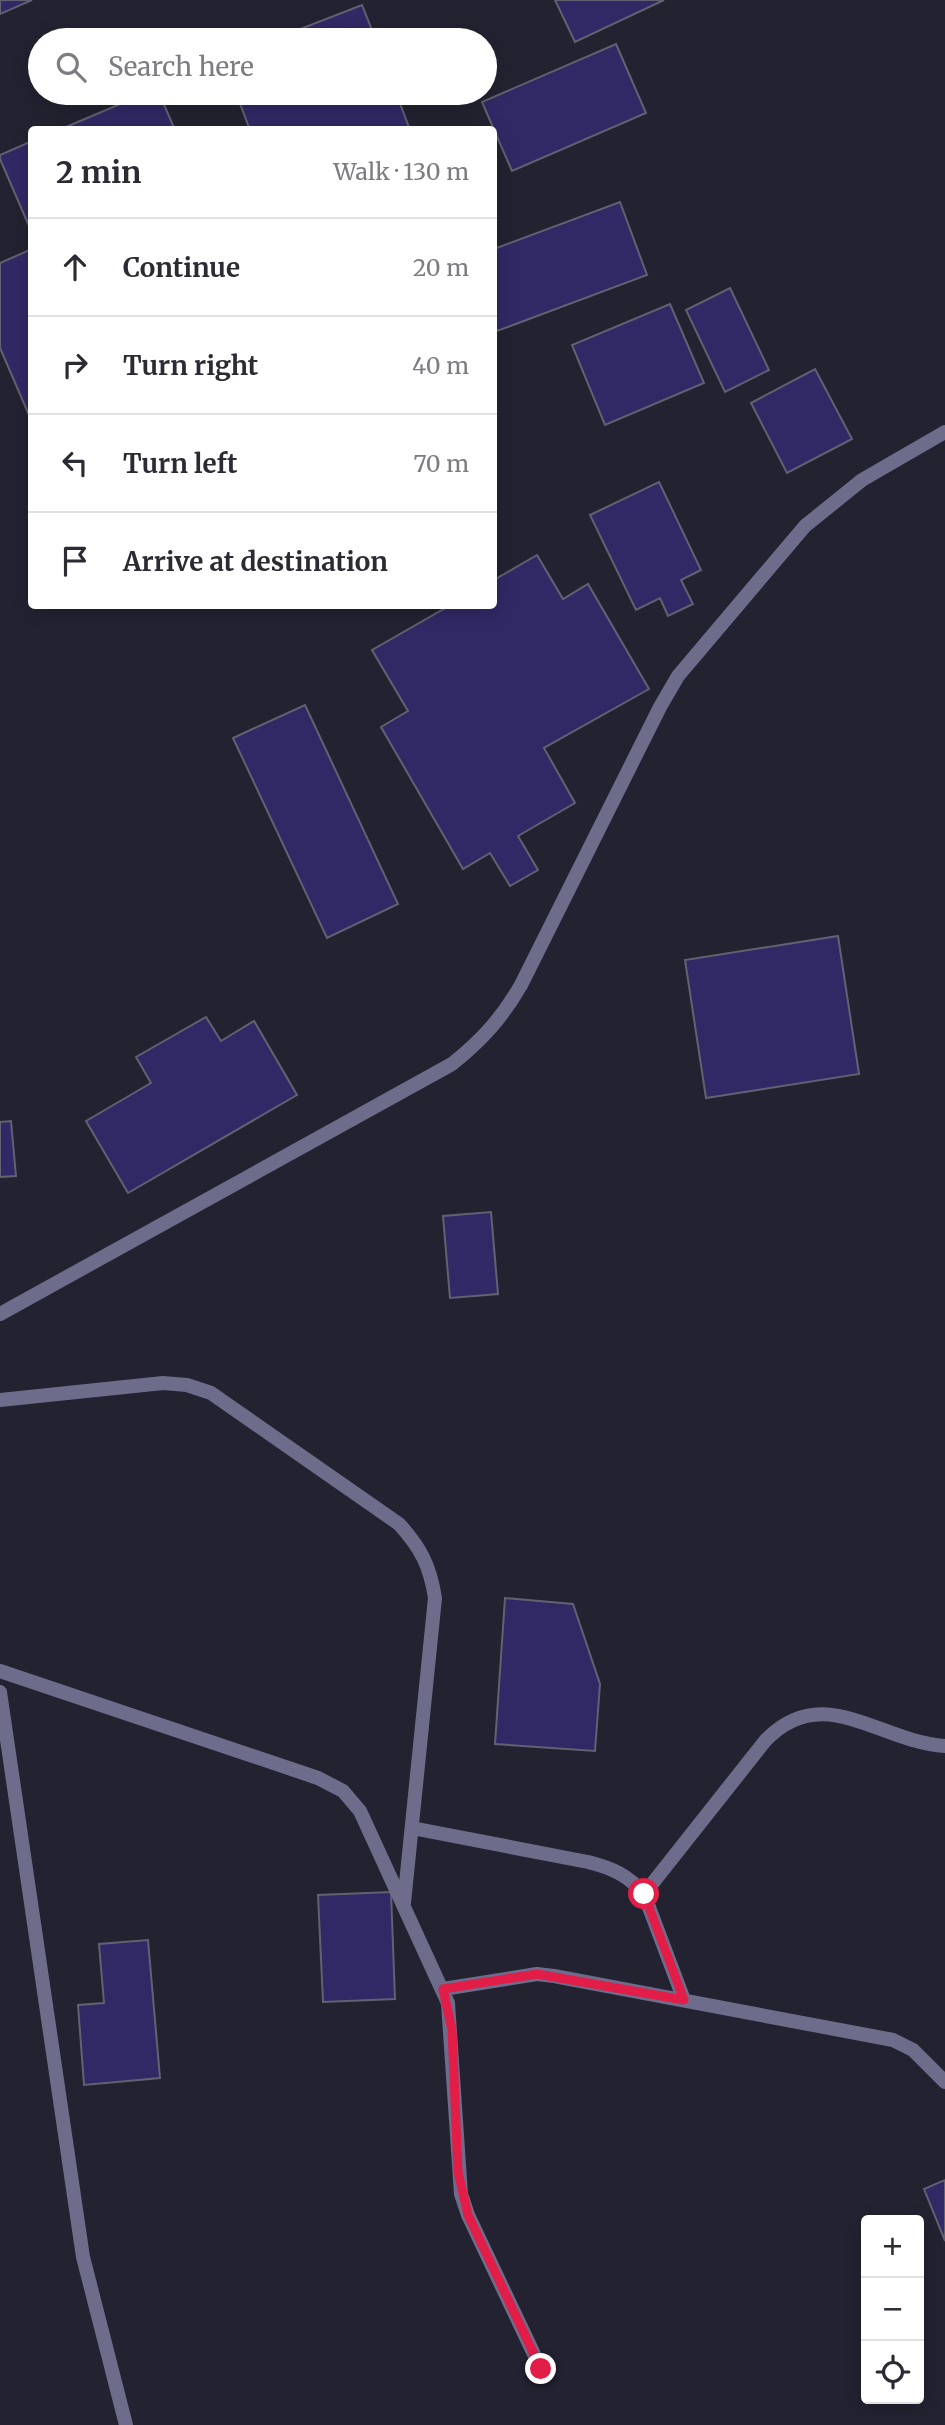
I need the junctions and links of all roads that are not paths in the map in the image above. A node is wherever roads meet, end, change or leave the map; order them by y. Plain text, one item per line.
1 (945, 432) edge
2 (0, 1314) edge
3 (0, 1400) edge
4 (0, 1671) edge
5 (0, 1692) edge
6 (945, 1746) edge
7 (412, 1828) junction
8 (644, 1894) junction
9 (404, 1904) junction
10 (443, 1989) junction
11 (684, 2000) junction
12 (945, 2082) edge
13 (541, 2369) dead end
14 (126, 2425) edge

1 - 2 street
3 - 7 street
4 - 9 street
5 - 14 street
6 - 8 street
7 - 8 street
7 - 9 street
8 - 11 street
9 - 10 street
10 - 11 street
10 - 13 street
11 - 12 street

